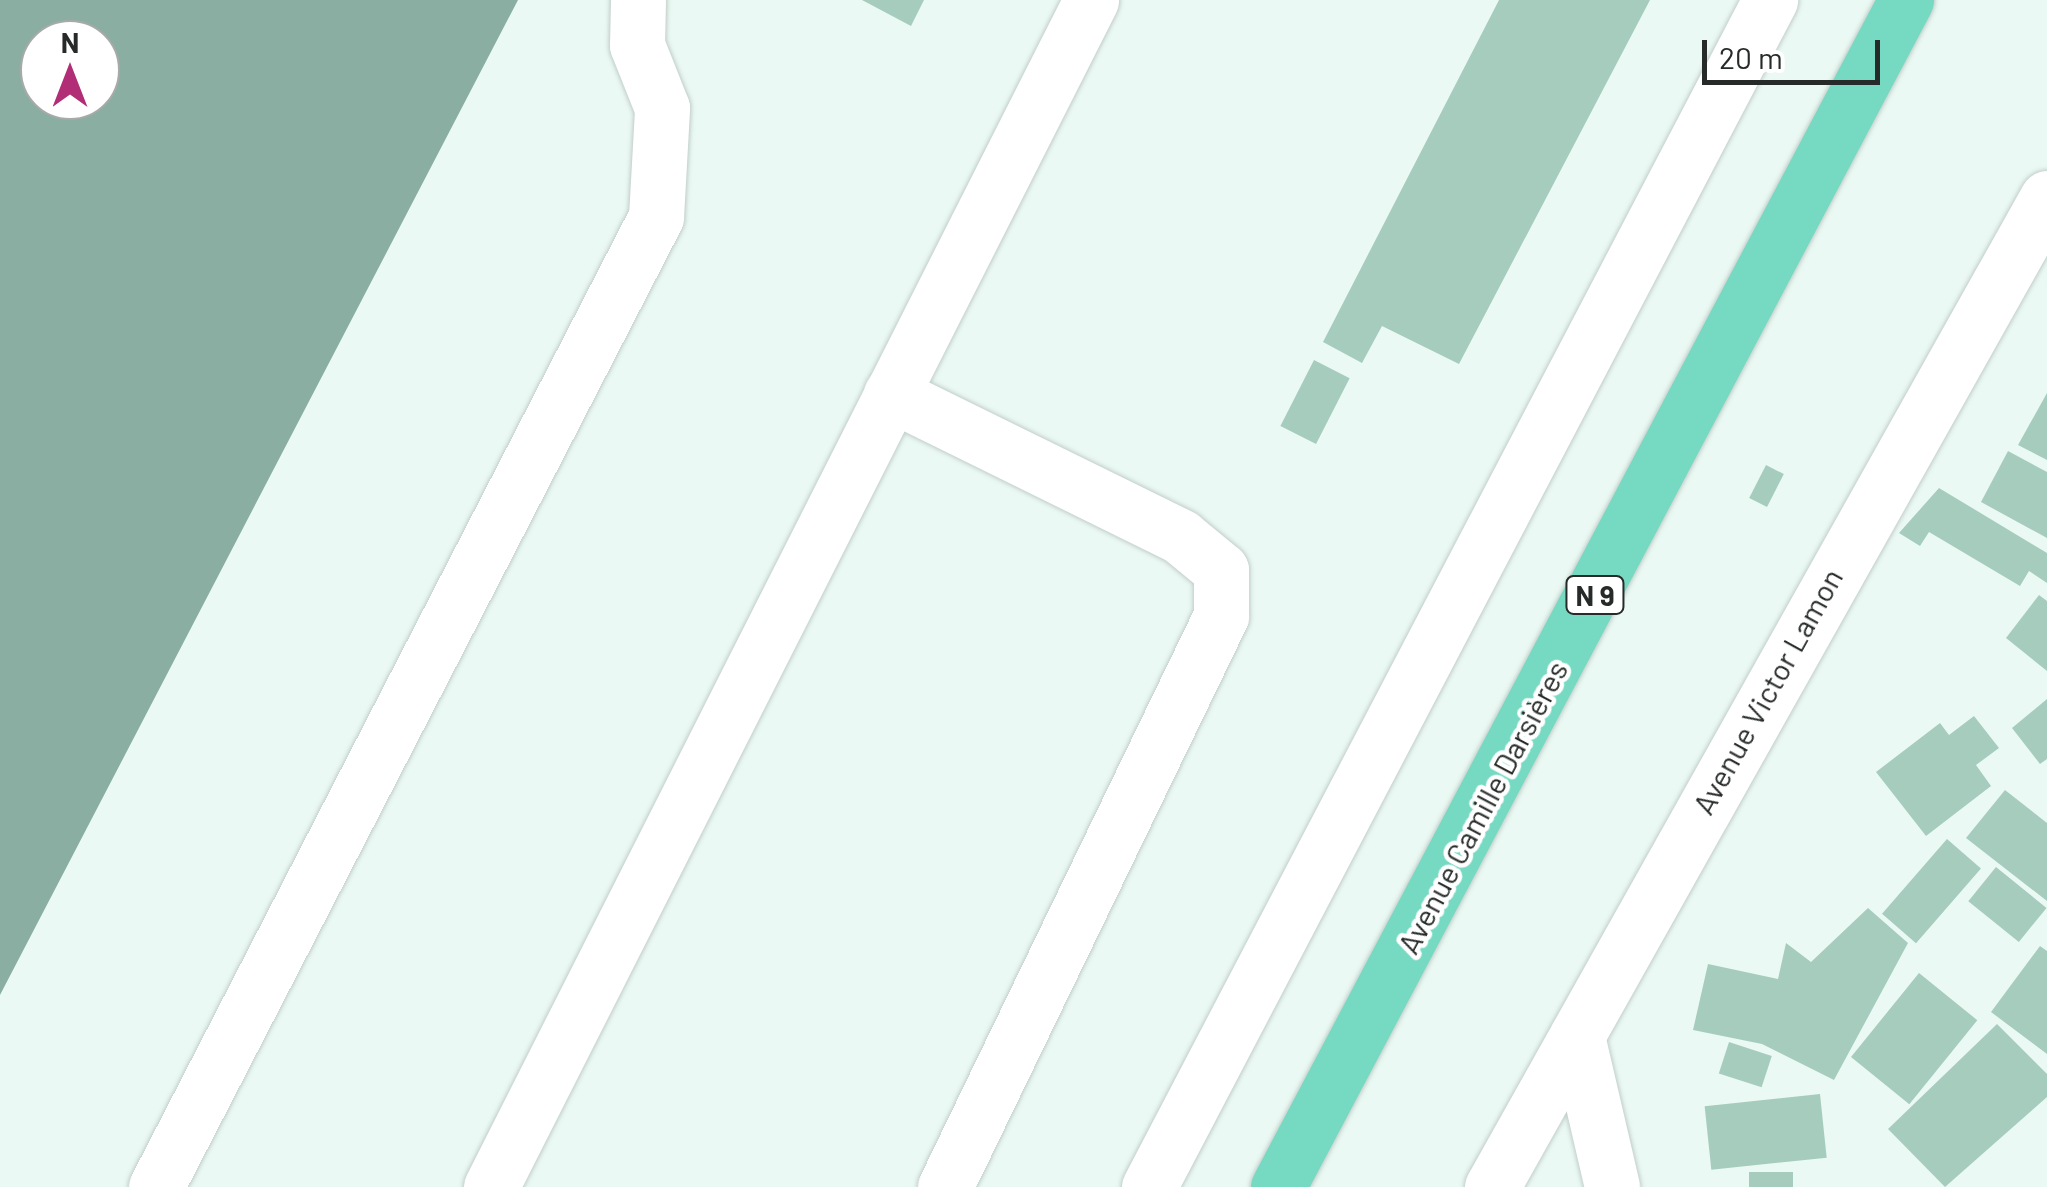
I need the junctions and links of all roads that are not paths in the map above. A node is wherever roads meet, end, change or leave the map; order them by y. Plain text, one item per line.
1 (638, 0) edge
2 (1091, 0) edge
3 (1770, 0) edge
4 (1906, 0) edge
5 (1936, 0) edge
6 (2047, 198) edge
7 (891, 394) junction
8 (1576, 1036) junction
9 (1515, 1173) edge
10 (156, 1187) edge
11 (492, 1187) edge
12 (946, 1187) edge
13 (1148, 1187) edge
14 (1278, 1187) edge
15 (1314, 1187) edge
16 (1612, 1187) edge

1 - 10 street
2 - 7 street
3 - 13 street
4 - 14 main road, Avenue Camille Darsières / N 9
5 - 15 main road, Avenue Camille Darsières / N 9
6 - 8 street, Avenue Victor Lamon
7 - 11 street
7 - 12 street
8 - 9 street, Avenue Victor Lamon
8 - 16 street

